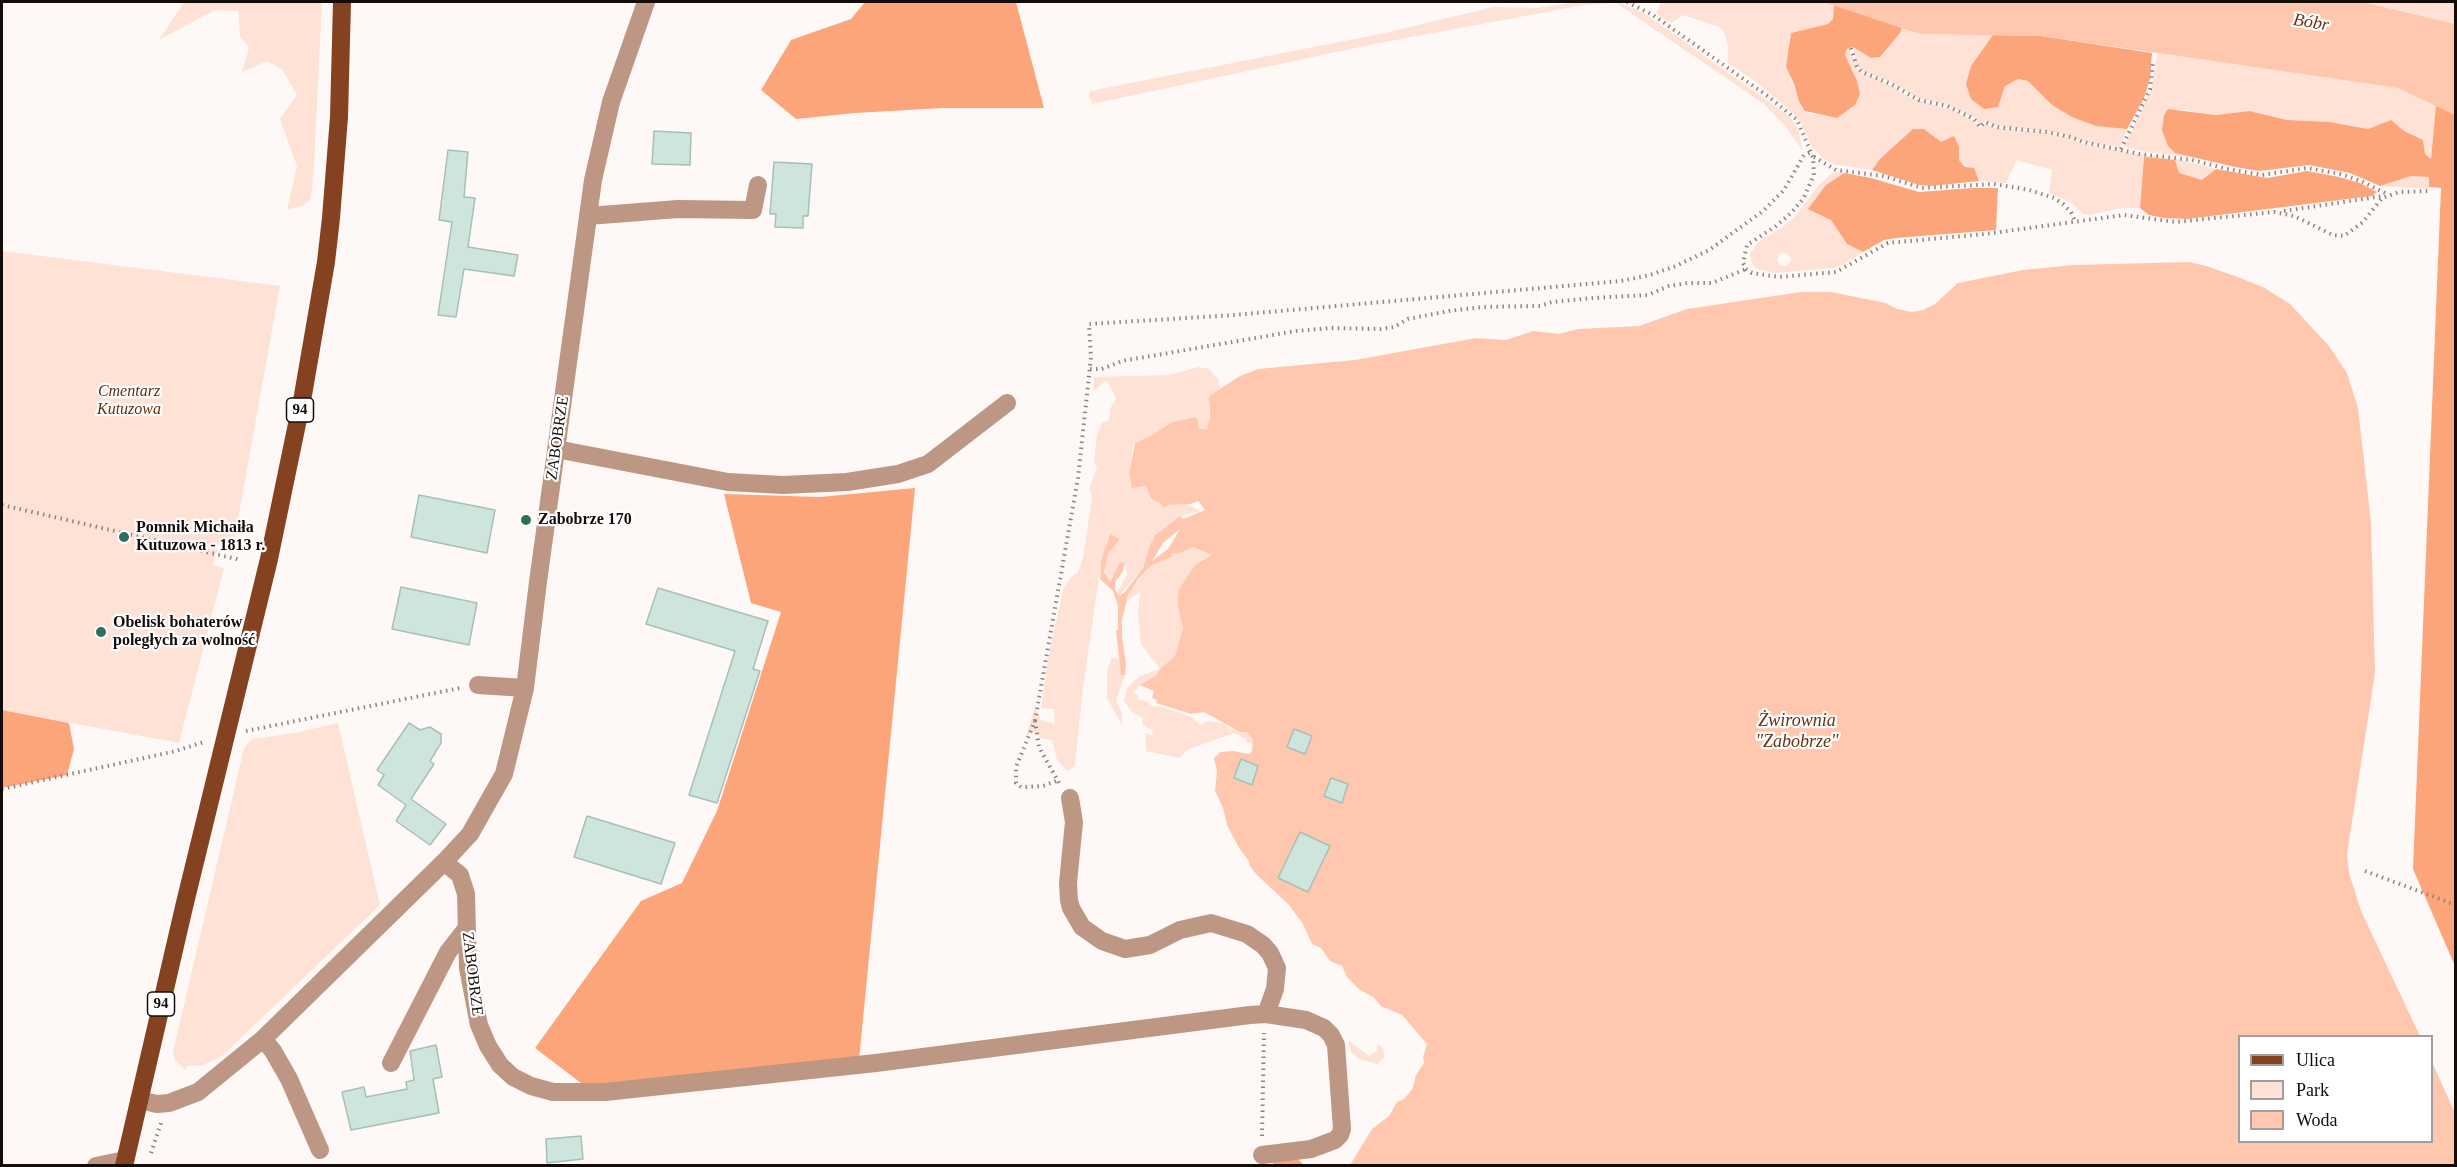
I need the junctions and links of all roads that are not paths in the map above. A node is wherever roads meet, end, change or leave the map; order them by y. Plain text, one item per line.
1 (342, 2) edge
2 (646, 2) edge
3 (758, 185) dead end
4 (588, 216) junction
5 (1007, 403) dead end
6 (556, 449) junction
7 (478, 685) road end
8 (525, 688) junction
9 (1070, 798) road end
10 (444, 862) junction
11 (466, 929) junction
12 (1266, 1014) junction
13 (263, 1040) junction
14 (391, 1063) dead end
15 (139, 1100) junction
16 (320, 1149) dead end
17 (1262, 1155) road end
18 (124, 1163) edge
19 (96, 1166) edge

1 - 15 main road, 94
2 - 4 street, ZABOBRZE
3 - 4 street
4 - 6 street, ZABOBRZE
5 - 6 street
6 - 8 street, ZABOBRZE
7 - 8 street
8 - 10 street, ZABOBRZE
9 - 12 street
10 - 11 street, ZABOBRZE
10 - 13 street, ZABOBRZE
11 - 12 street, ZABOBRZE
11 - 14 street
12 - 17 street, ZABOBRZE
13 - 15 street, ZABOBRZE
13 - 16 street
15 - 18 main road, 94
18 - 19 street

